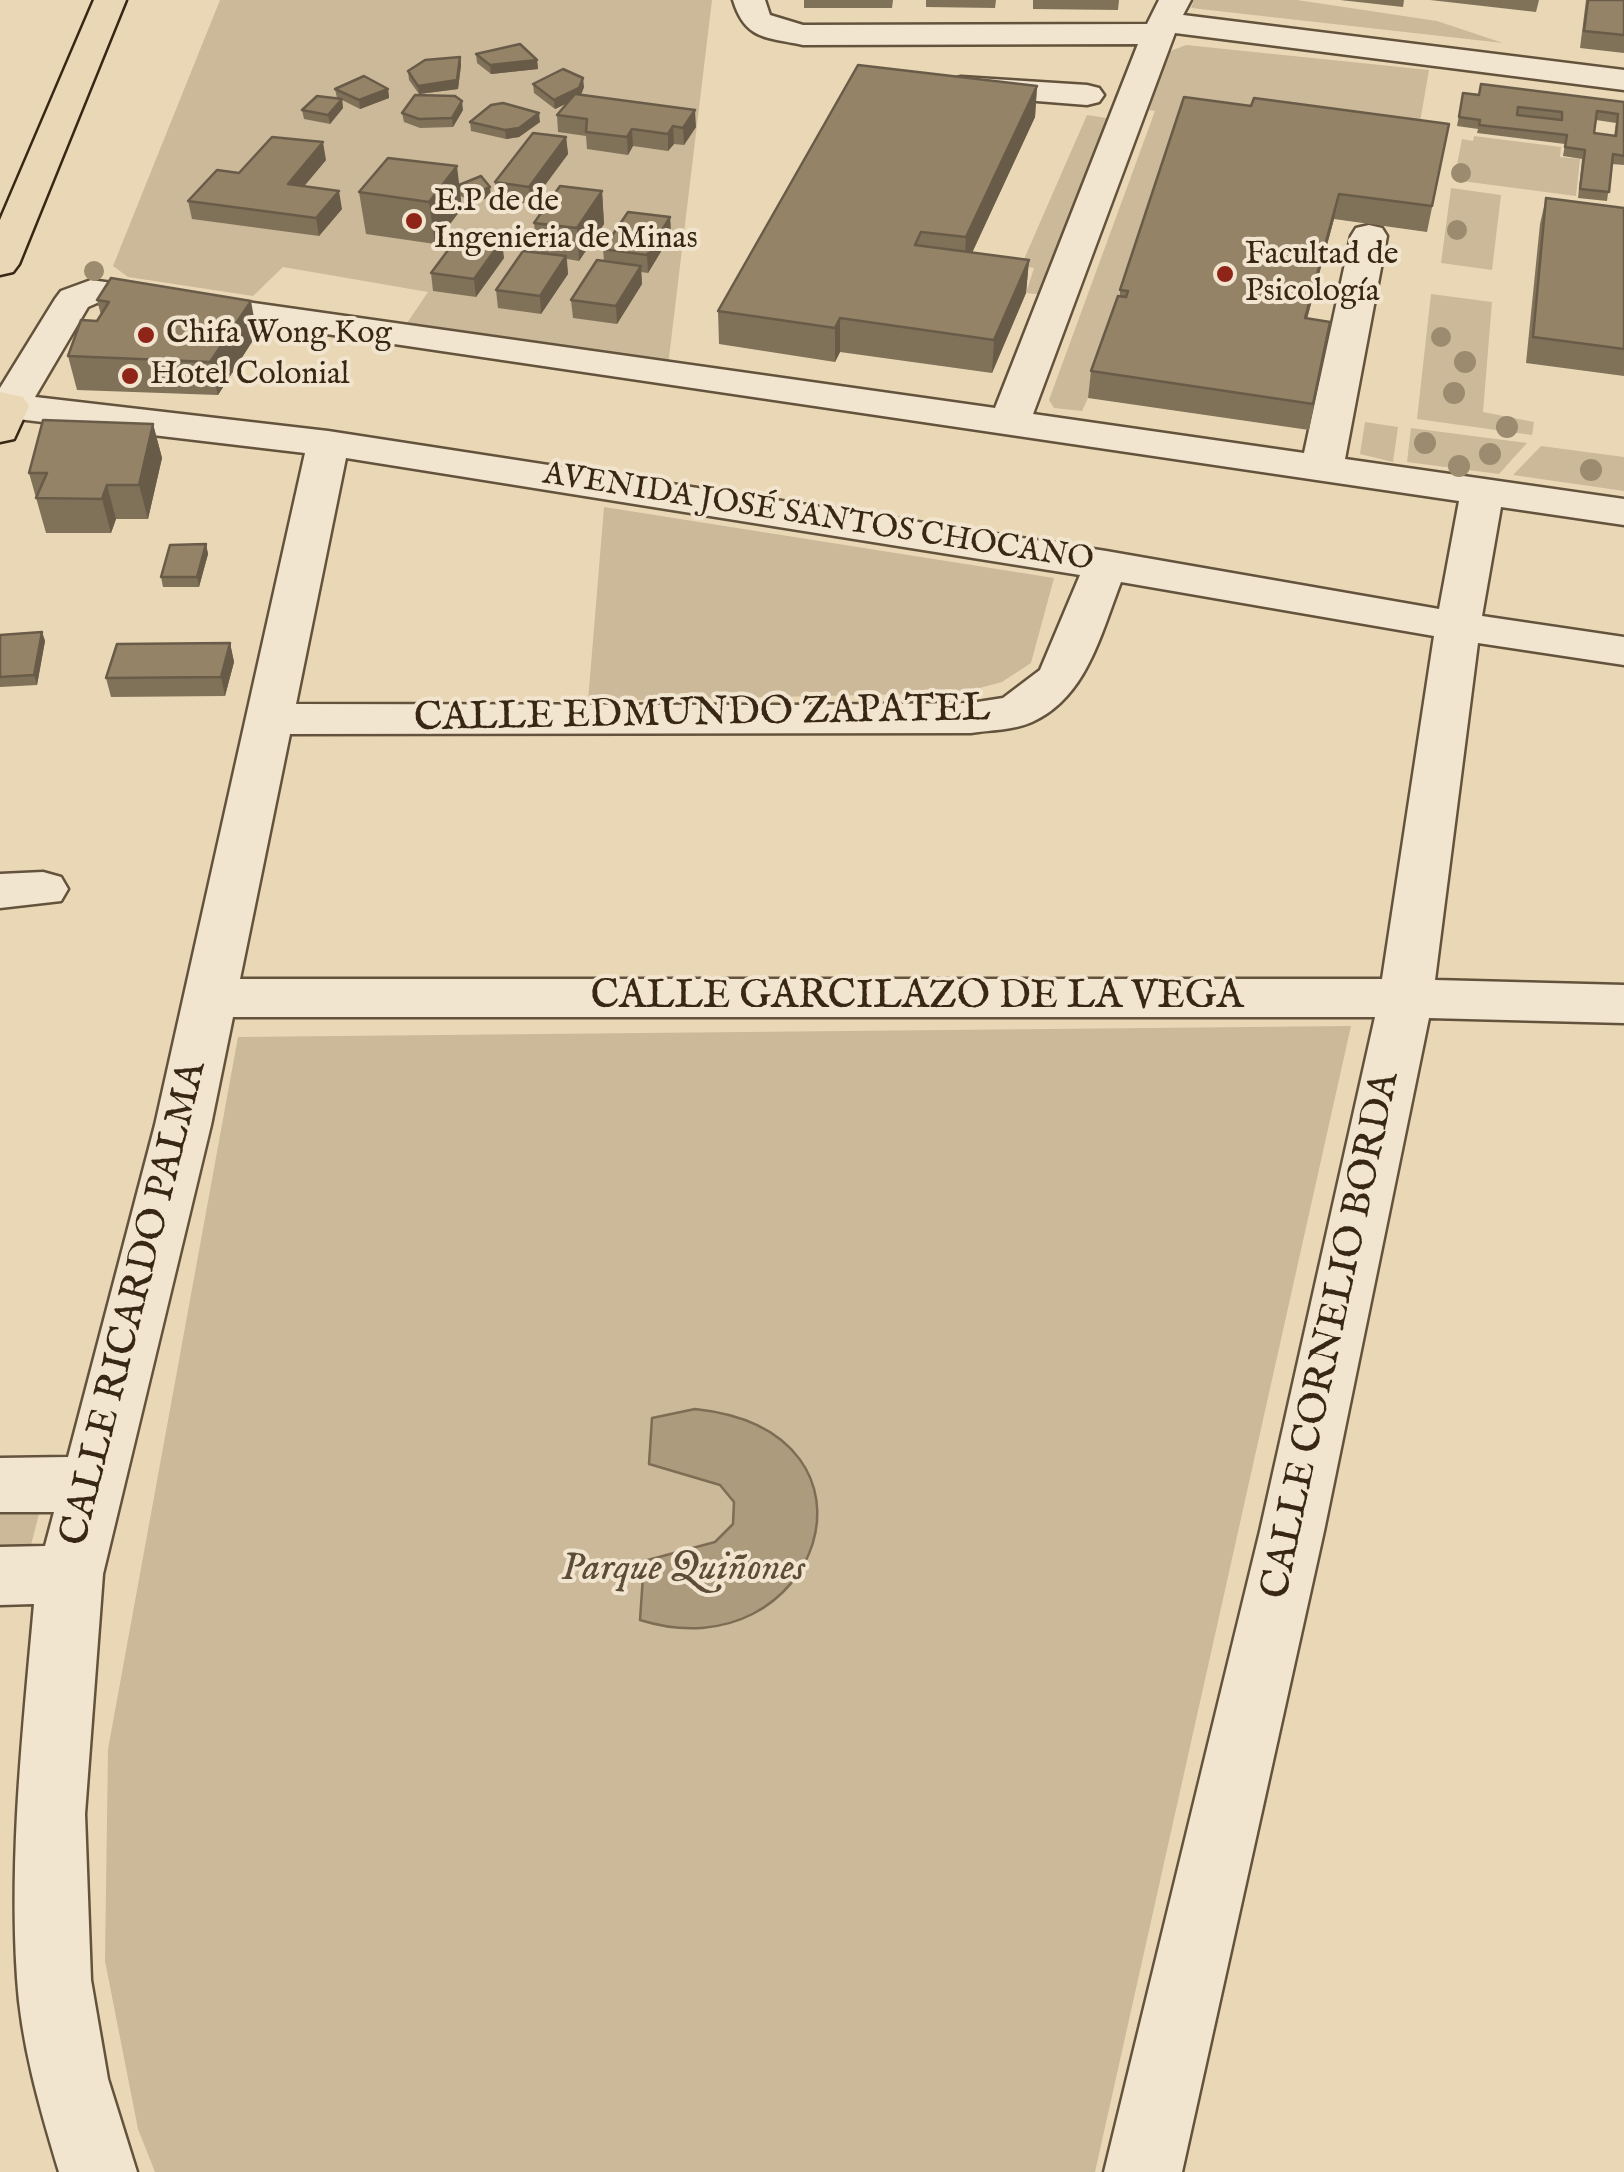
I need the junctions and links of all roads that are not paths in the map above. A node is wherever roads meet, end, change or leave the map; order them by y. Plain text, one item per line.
1 (110, 0) edge
2 (749, 0) edge
3 (1165, 19) edge
4 (846, 35) junction
5 (860, 73) edge
6 (1624, 80) edge
7 (932, 86) edge
8 (1087, 94) dead end
9 (1369, 236) edge
10 (0, 264) edge
11 (3, 414) edge
12 (1010, 424) junction
13 (328, 443) junction
14 (1322, 468) junction
15 (1480, 501) junction
16 (1624, 512) edge
17 (1106, 564) junction
18 (1458, 626) junction
19 (1624, 651) edge
20 (270, 718) junction
21 (210, 998) junction
22 (1406, 998) junction
23 (1624, 1004) edge
24 (93, 1484) junction
25 (0, 1485) edge
26 (70, 1574) junction
27 (0, 1576) edge
28 (98, 2172) edge
29 (1144, 2172) edge

1 - 10 main road
2 - 4 street
3 - 4 street
3 - 6 street
3 - 12 street
4 - 5 street
7 - 8 street
9 - 14 street
11 - 12 street
11 - 13 street, AVENIDA JOSÉ SANTOS CHOCANO
12 - 14 street
13 - 17 street, AVENIDA JOSÉ SANTOS CHOCANO
13 - 20 street, CALLE RICARDO PALMA
14 - 15 street
15 - 16 street
15 - 18 street, CALLE CORNELIO BORDA
17 - 18 street, AVENIDA JOSÉ SANTOS CHOCANO
17 - 20 street, CALLE EDMUNDO ZAPATEL
18 - 19 street, AVENIDA JOSÉ SANTOS CHOCANO
18 - 22 street, CALLE CORNELIO BORDA
20 - 21 street, CALLE RICARDO PALMA
21 - 22 street, CALLE GARCILAZO DE LA VEGA
21 - 24 street, CALLE RICARDO PALMA
22 - 23 street, CALLE GARCILAZO DE LA VEGA
22 - 29 street, CALLE CORNELIO BORDA
24 - 25 street
24 - 26 street, CALLE RICARDO PALMA
26 - 27 street
26 - 28 street, CALLE RICARDO PALMA

